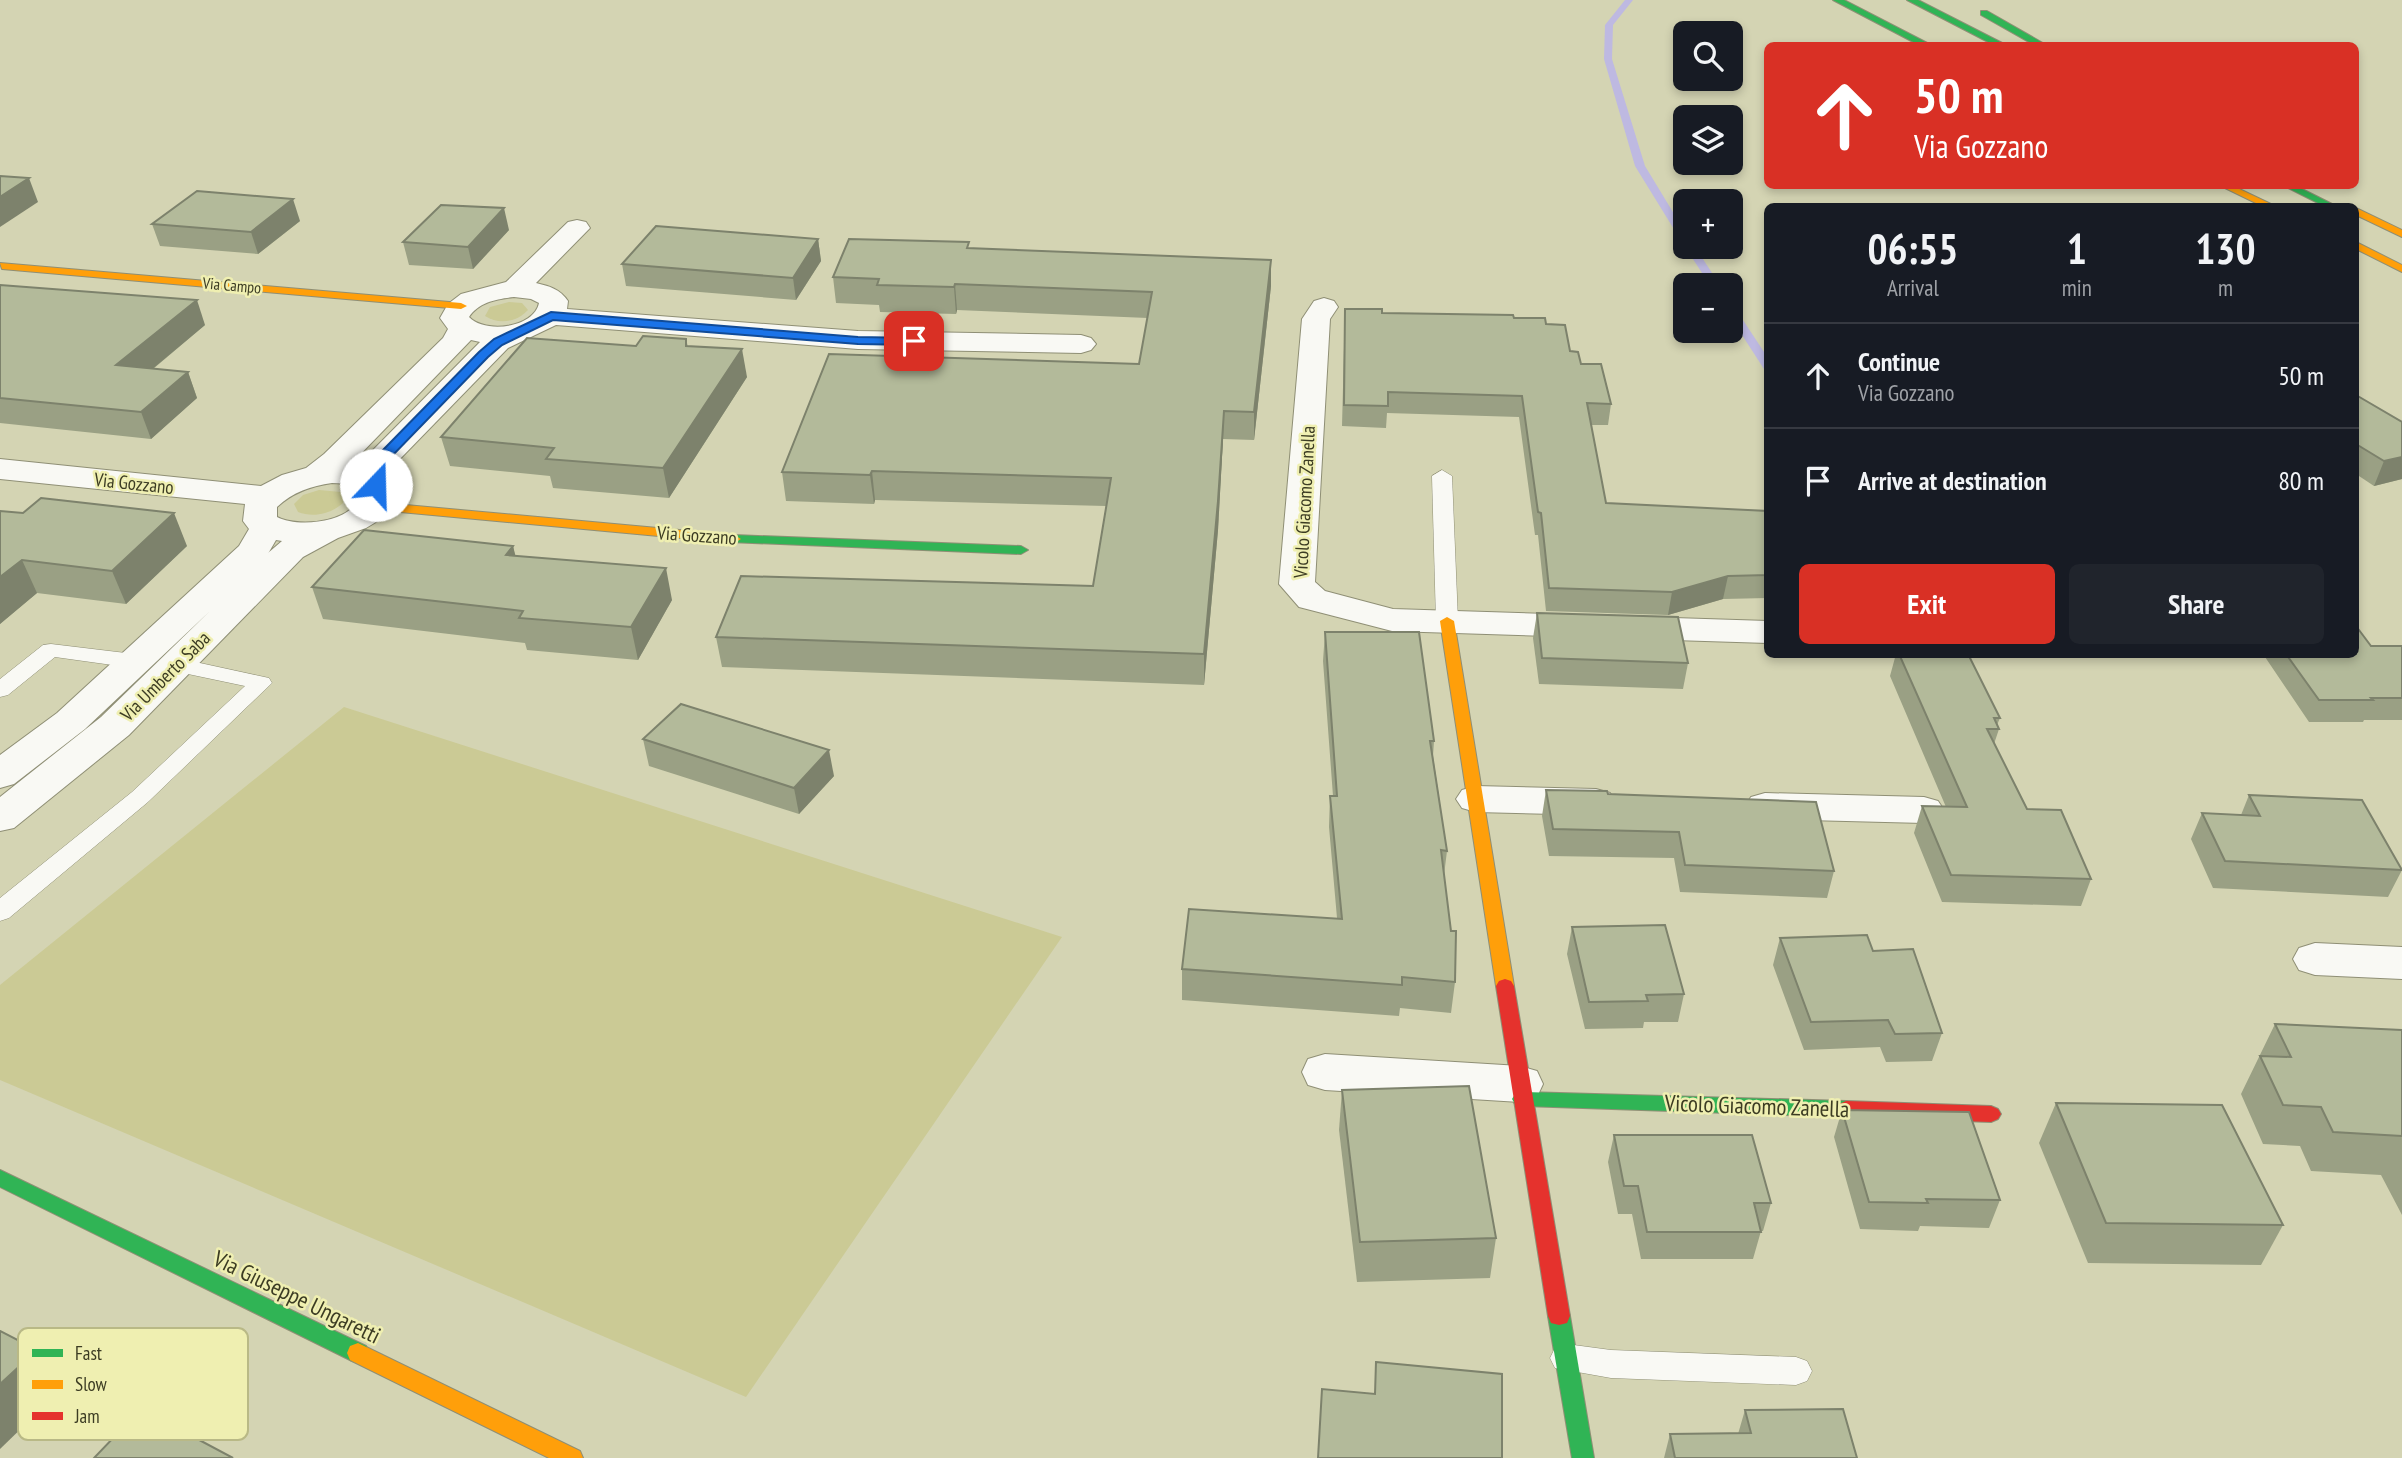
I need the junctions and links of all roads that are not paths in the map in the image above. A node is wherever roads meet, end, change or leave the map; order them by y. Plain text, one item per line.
1 (1838, 0) edge
2 (1911, 0) edge
3 (1967, 4) dead end
4 (1891, 6) dead end
5 (1921, 42) edge
6 (1961, 42) edge
7 (1996, 42) edge
8 (2037, 42) edge
9 (2233, 189) edge
10 (2247, 189) edge
11 (2295, 189) edge
12 (2312, 189) edge
13 (2263, 203) edge
14 (2275, 203) edge
15 (2326, 203) edge
16 (2341, 203) edge
17 (2359, 212) edge
18 (2359, 220) edge
19 (577, 228) dead end
20 (2402, 234) edge
21 (2402, 241) edge
22 (2359, 248) edge
23 (2, 266) dead end
24 (2402, 270) edge
25 (514, 289) junction
26 (1324, 307) dead end
27 (551, 316) junction
28 (462, 317) junction
29 (520, 331) junction
30 (1081, 344) dead end
31 (0, 469) edge
32 (317, 475) junction
33 (1442, 477) dead end
34 (374, 496) junction
35 (267, 512) junction
36 (326, 531) junction
37 (1021, 550) dead end
38 (1447, 621) junction
39 (1764, 632) edge
40 (134, 662) junction
41 (177, 665) junction
42 (0, 690) edge
43 (0, 775) edge
44 (1476, 799) junction
45 (1639, 803) edge
46 (1734, 805) edge
47 (1924, 810) edge
48 (0, 818) edge
49 (0, 912) edge
50 (2315, 959) dead end
51 (2402, 963) edge
52 (1325, 1072) dead end
53 (1521, 1092) junction
54 (1991, 1114) dead end
55 (0, 1178) edge
56 (1566, 1358) junction
57 (1796, 1371) dead end
58 (572, 1458) edge
59 (1583, 1458) edge

1 - 5 main road
2 - 7 main road
3 - 8 main road
4 - 6 main road
9 - 13 main road
10 - 14 main road
11 - 15 main road
12 - 16 main road
17 - 20 main road
18 - 21 main road
19 - 25 street
22 - 24 main road
23 - 28 main road, Via Campo
25 - 27 street
25 - 28 street
26 - 38 street, Vicolo Giacomo Zanella
27 - 29 street
27 - 30 street
28 - 29 street
28 - 32 street
29 - 34 street
31 - 35 street, Via Gozzano
32 - 34 street
32 - 35 street
33 - 38 lane
34 - 36 street
34 - 37 main road, Via Gozzano
35 - 36 street, Via Gozzano
35 - 40 street, Via Umberto Saba
36 - 41 street, Via Umberto Saba
38 - 39 street, Vicolo Giacomo Zanella
38 - 44 main road
40 - 42 lane
40 - 43 street, Via Umberto Saba
41 - 48 street, Via Umberto Saba
41 - 49 lane
44 - 45 street
44 - 53 main road
46 - 47 street
50 - 51 street
52 - 53 street, Vicolo Giacomo Zanella
53 - 54 main road, Vicolo Giacomo Zanella
53 - 56 main road
55 - 58 main road, Via Giuseppe Ungaretti
56 - 57 lane
56 - 59 main road

